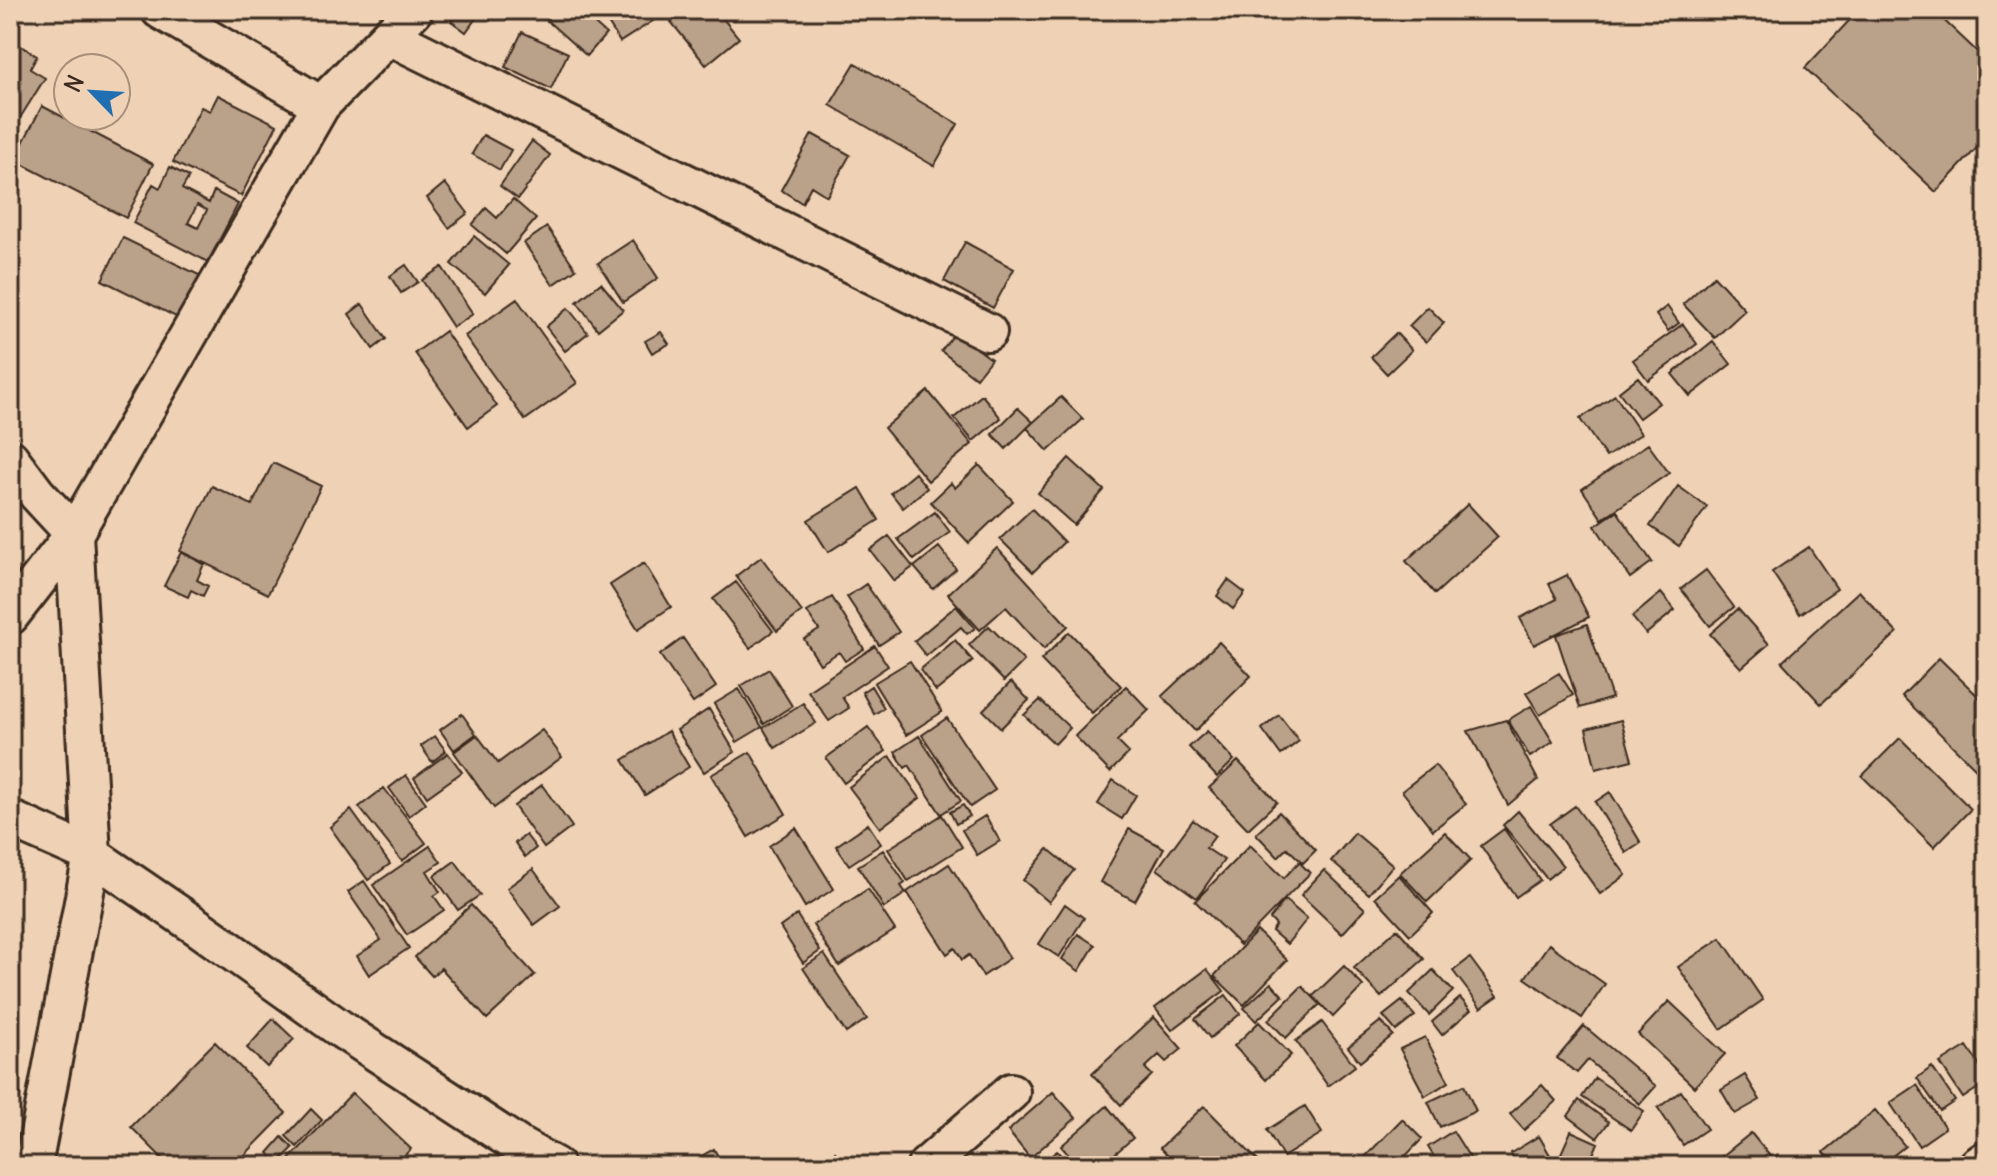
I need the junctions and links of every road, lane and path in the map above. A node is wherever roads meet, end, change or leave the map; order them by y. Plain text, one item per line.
1 (160, 10) edge
2 (414, 10) edge
3 (389, 36) junction
4 (321, 105) junction
5 (988, 332) dead end
6 (10, 458) edge
7 (74, 534) junction
8 (10, 616) edge
9 (10, 819) edge
10 (92, 855) junction
11 (1011, 1092) dead end
12 (1987, 1159) edge
13 (33, 1166) edge
14 (555, 1166) edge
15 (926, 1166) edge
16 (1977, 1166) edge

1 - 4 street
2 - 3 street
3 - 4 street
3 - 5 street
4 - 7 street
6 - 7 street
7 - 8 street
7 - 10 street
9 - 10 street
10 - 13 street
10 - 14 street
11 - 15 street
12 - 16 street

